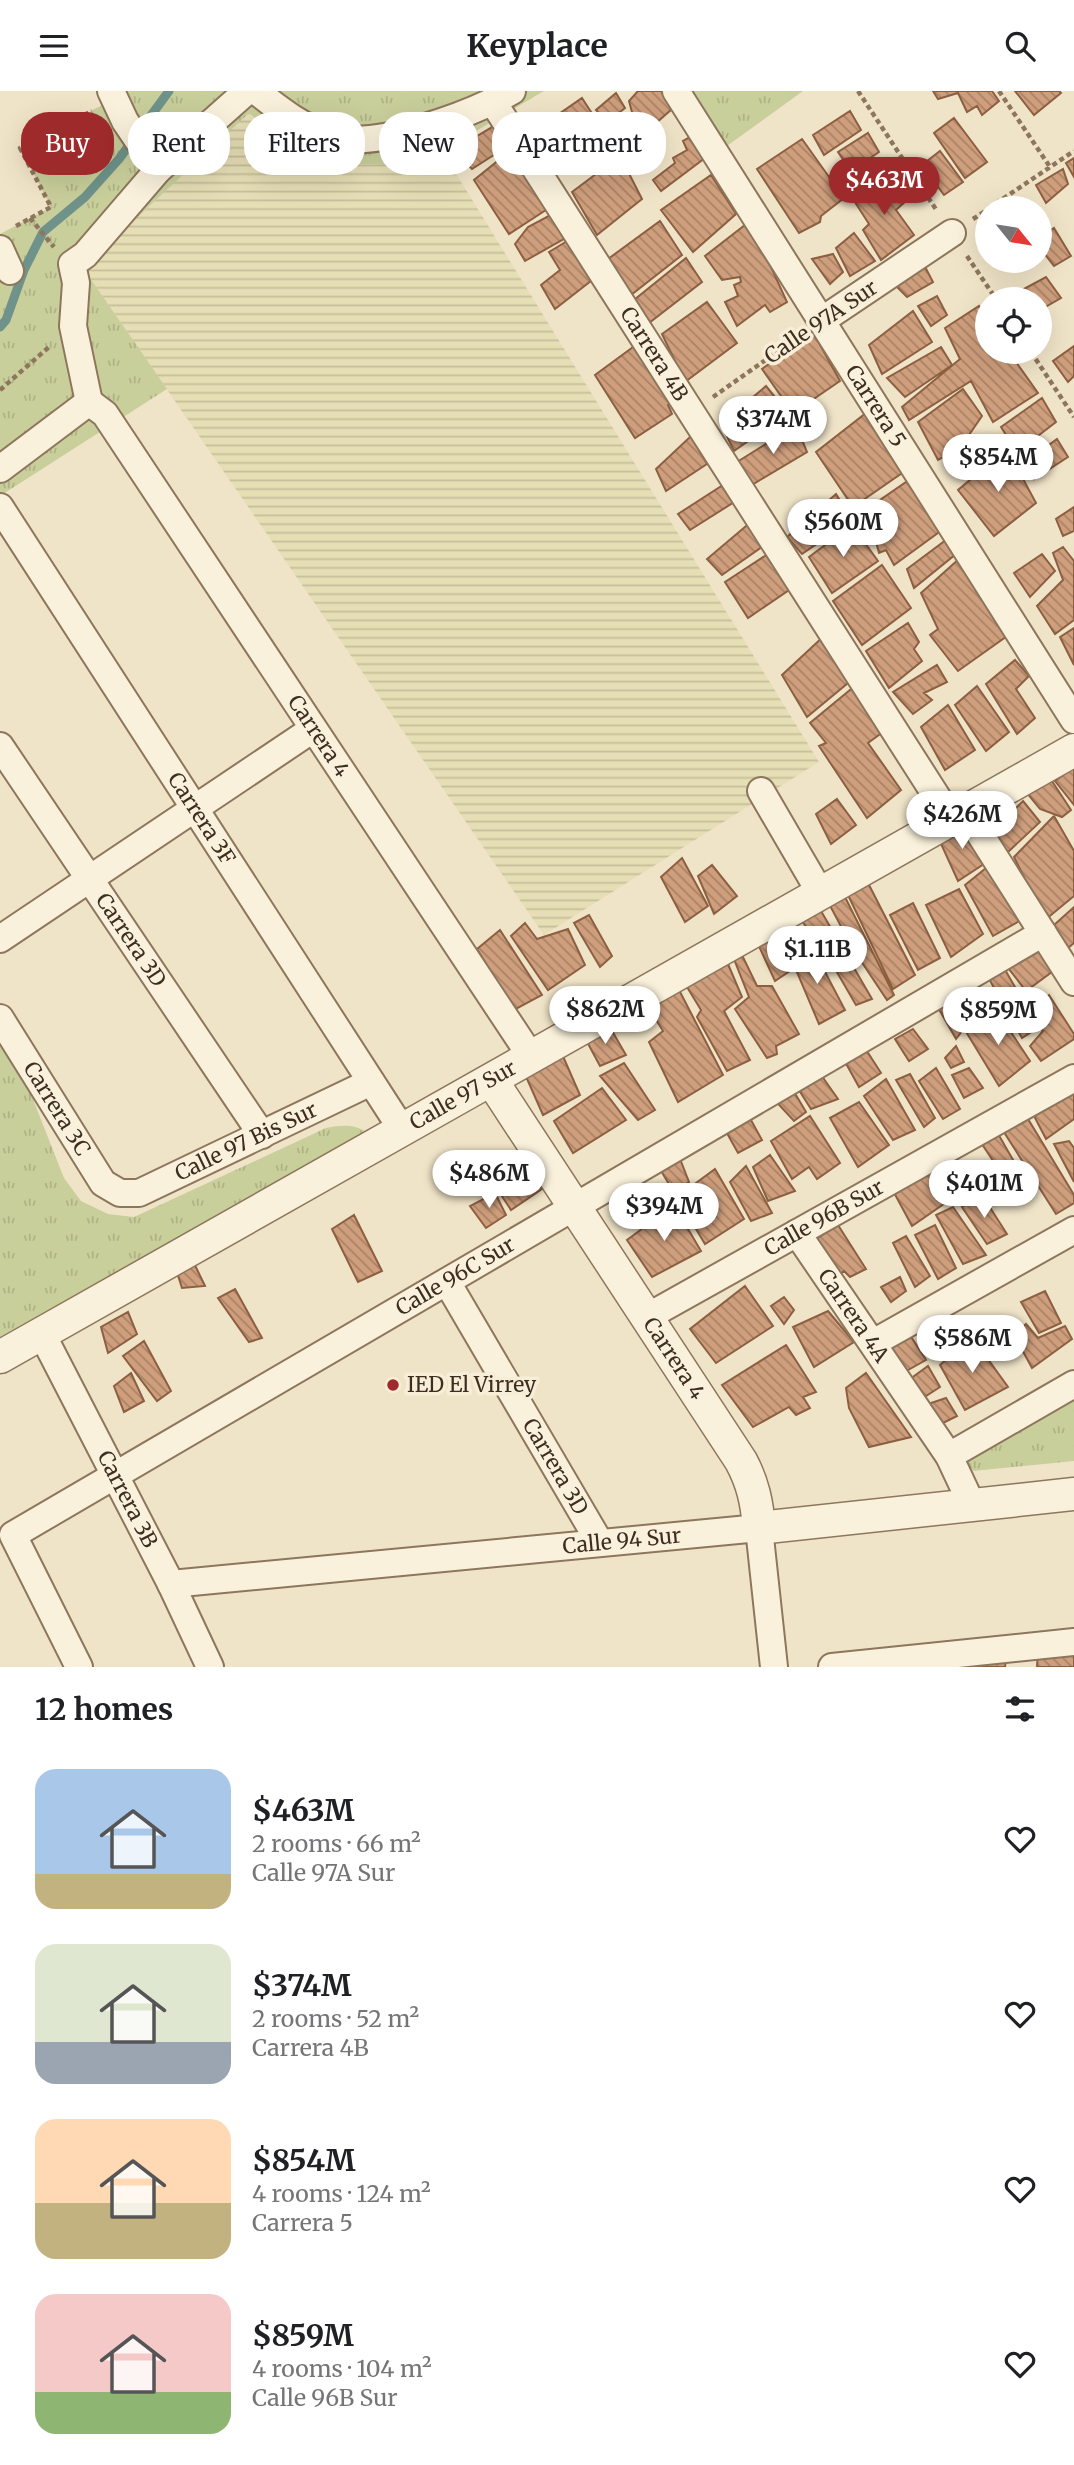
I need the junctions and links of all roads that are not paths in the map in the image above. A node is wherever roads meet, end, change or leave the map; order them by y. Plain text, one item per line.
1 (247, 91) edge
2 (256, 91) edge
3 (676, 91) edge
4 (502, 97) edge
5 (117, 103) edge
6 (220, 112) edge
7 (128, 121) edge
8 (144, 175) edge
9 (952, 233) road end
10 (821, 321) junction
11 (97, 408) junction
12 (0, 469) edge
13 (0, 506) edge
14 (1074, 720) edge
15 (313, 729) junction
16 (0, 746) edge
17 (1074, 750) edge
18 (761, 791) dead end
19 (194, 808) junction
20 (958, 815) junction
21 (89, 879) junction
22 (821, 894) junction
23 (1043, 933) junction
24 (0, 939) edge
25 (1074, 982) edge
26 (1, 1021) edge
27 (532, 1058) junction
28 (1074, 1078) edge
29 (492, 1081) junction
30 (371, 1082) junction
31 (402, 1131) junction
32 (262, 1135) junction
33 (120, 1193) joint
34 (574, 1207) junction
35 (1074, 1230) edge
36 (797, 1233) junction
37 (447, 1282) junction
38 (647, 1317) junction
39 (42, 1334) junction
40 (873, 1343) junction
41 (0, 1357) edge
42 (1074, 1384) edge
43 (948, 1455) junction
44 (115, 1475) junction
45 (1074, 1494) edge
46 (972, 1505) junction
47 (759, 1528) junction
48 (600, 1543) junction
49 (170, 1584) junction
50 (1074, 1642) edge
51 (1030, 1657) edge
52 (884, 1664) edge
53 (79, 1667) edge
54 (210, 1667) edge
55 (774, 1667) edge
56 (832, 1667) edge

1 - 6 street
2 - 4 street
3 - 10 street, Carrera 5
4 - 20 street, Carrera 4B
5 - 7 street
8 - 11 street
9 - 10 street, Calle 97A Sur
10 - 14 street, Carrera 5
11 - 12 street
11 - 15 street, Carrera 4
13 - 19 street, Carrera 3F
15 - 19 street
15 - 27 street, Carrera 4
16 - 21 street, Carrera 3D
17 - 20 street, Calle 97 Sur
18 - 22 street
19 - 21 street
19 - 30 street, Carrera 3F
20 - 22 street, Calle 97 Sur
20 - 23 street, Carrera 4B
21 - 24 street
21 - 32 street, Carrera 3D
22 - 27 street, Calle 97 Sur
23 - 25 street, Carrera 4B
23 - 34 street, Calle 96C Sur
26 - 33 street, Carrera 3C
27 - 29 street, Calle 97 Sur
28 - 36 street, Calle 96B Sur
29 - 31 street, Calle 97 Sur
29 - 34 street, Carrera 4
30 - 31 street, Carrera 3F
30 - 32 street, Calle 97 Bis Sur
31 - 39 street, Calle 97 Sur
32 - 33 street, Calle 97 Bis Sur
34 - 37 street, Calle 96C Sur
34 - 38 street, Carrera 4
35 - 40 street
36 - 38 street, Calle 96B Sur
36 - 40 street, Carrera 4A
37 - 44 street, Calle 96C Sur
37 - 48 street, Carrera 3D
38 - 47 street, Carrera 4
39 - 41 street, Calle 97 Sur
39 - 44 street, Carrera 3B
40 - 43 street, Carrera 4A
42 - 43 street
43 - 46 street, Carrera 4A
44 - 49 street, Carrera 3B
44 - 53 street, Calle 96C Sur
45 - 46 street, Calle 94 Sur
46 - 47 street, Calle 94 Sur
47 - 48 street, Calle 94 Sur
47 - 55 street, Carrera 4
48 - 49 street, Calle 94 Sur
49 - 54 street, Carrera 3B
50 - 51 street
51 - 52 street
52 - 56 street

